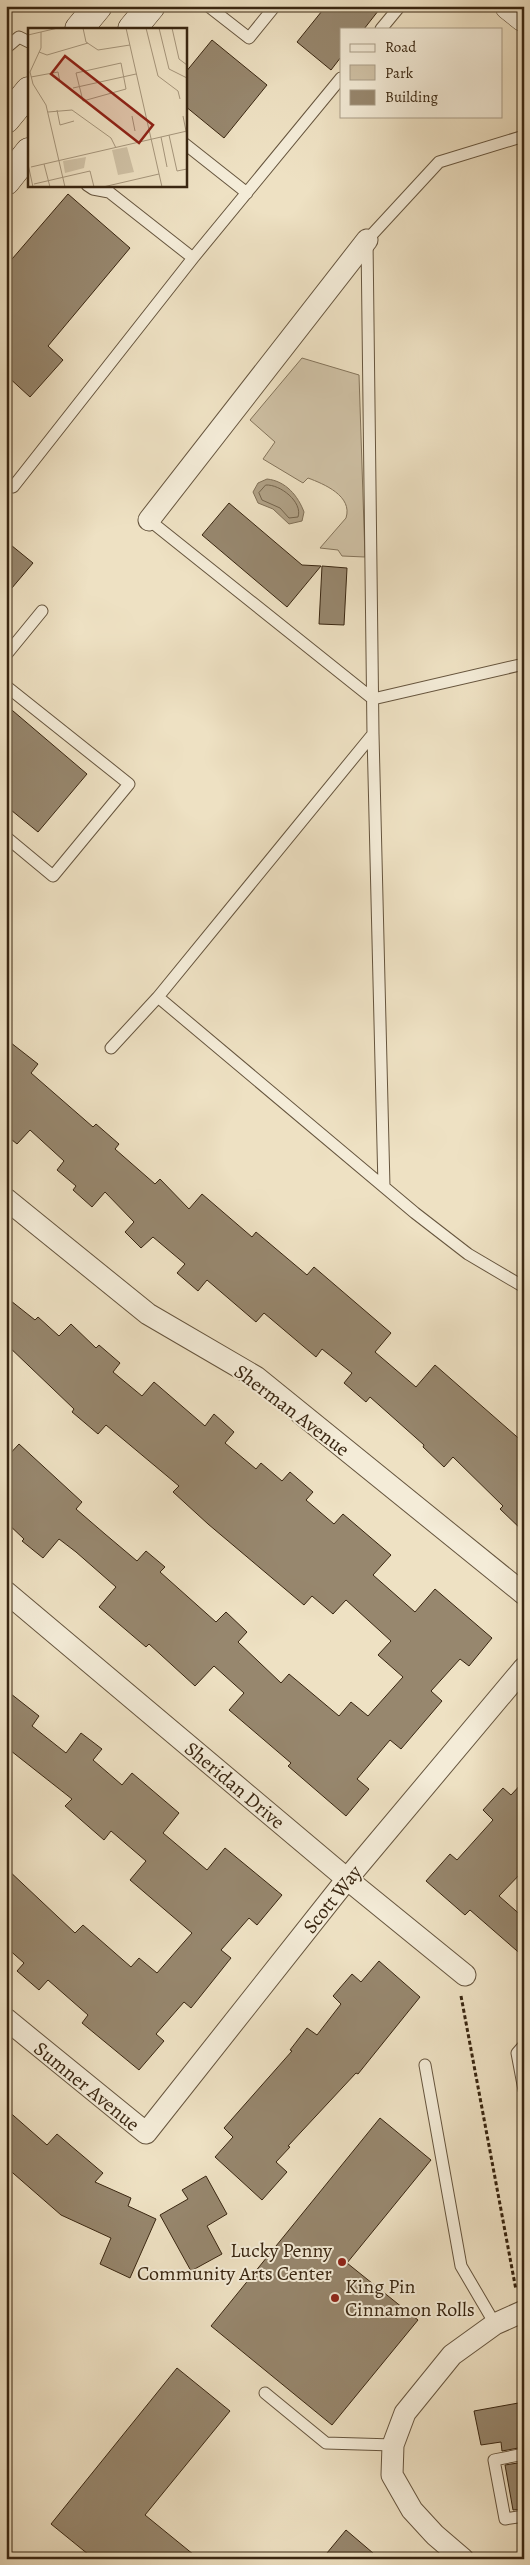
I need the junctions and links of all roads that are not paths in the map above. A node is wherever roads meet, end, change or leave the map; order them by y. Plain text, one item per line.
1 (98, 6) edge
2 (151, 6) edge
3 (208, 6) edge
4 (275, 6) edge
5 (400, 6) edge
6 (510, 6) edge
7 (524, 18) edge
8 (80, 28) edge
9 (133, 28) edge
10 (382, 28) edge
11 (28, 42) edge
12 (6, 48) edge
13 (340, 79) edge
14 (28, 92) edge
15 (6, 119) edge
16 (524, 136) edge
17 (186, 145) edge
18 (28, 153) edge
19 (6, 182) edge
20 (88, 186) edge
21 (108, 188) edge
22 (247, 193) junction
23 (367, 240) junction
24 (193, 258) junction
25 (9, 484) edge
26 (149, 520) joint
27 (42, 611) dead end
28 (6, 655) edge
29 (524, 664) edge
30 (6, 686) edge
31 (373, 699) junction
32 (374, 734) junction
33 (6, 837) edge
34 (158, 997) junction
35 (110, 1048) dead end
36 (384, 1186) junction
37 (6, 1199) edge
38 (524, 1287) edge
39 (6, 1592) edge
40 (524, 1594) edge
41 (524, 1668) edge
42 (347, 1879) junction
43 (465, 1975) road end
44 (6, 2019) edge
45 (524, 2045) edge
46 (425, 2065) dead end
47 (524, 2090) edge
48 (146, 2134) joint
49 (522, 2312) edge
50 (495, 2324) junction
51 (265, 2393) dead end
52 (393, 2445) junction
53 (524, 2454) edge
54 (524, 2516) edge
55 (463, 2559) edge

1 - 8 main road
2 - 9 main road
3 - 4 lane
5 - 10 lane
6 - 7 main road
11 - 12 lane
13 - 22 lane
14 - 15 main road
16 - 23 lane
17 - 22 lane
18 - 19 main road
20 - 21 lane
21 - 24 lane
22 - 24 lane
23 - 26 street
23 - 31 lane
24 - 25 lane
26 - 31 lane
27 - 28 lane
29 - 31 lane
30 - 33 lane
31 - 32 lane
32 - 34 lane
32 - 36 lane
34 - 35 lane
34 - 36 lane
36 - 38 lane
37 - 40 street, Sherman Avenue
39 - 42 street, Sheridan Drive
41 - 42 street, Scott Way
42 - 43 street, Sheridan Drive
42 - 48 street, Scott Way
44 - 48 street, Sumner Avenue
45 - 47 lane
46 - 50 lane
49 - 50 street
50 - 52 street
51 - 52 lane
52 - 55 street
53 - 54 lane

